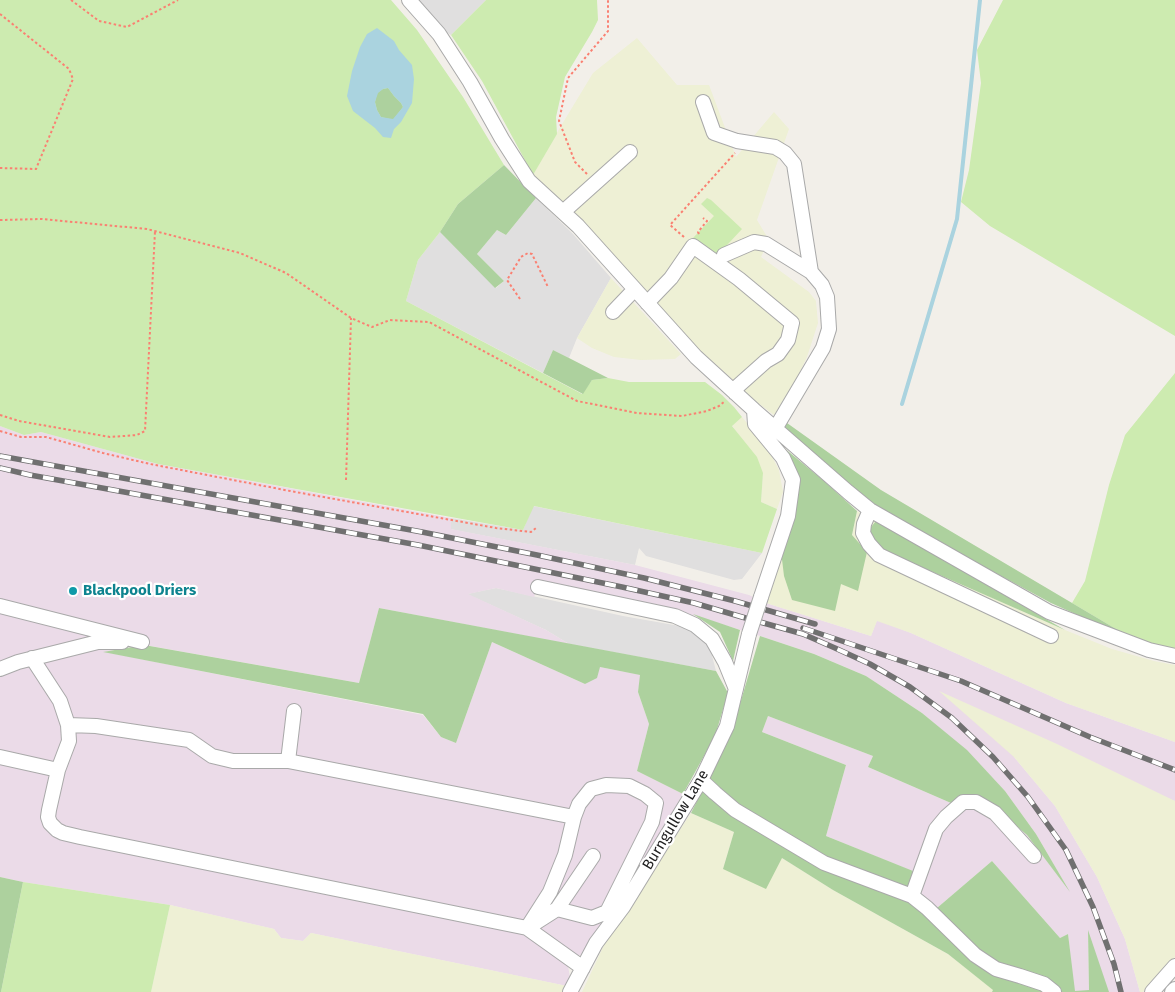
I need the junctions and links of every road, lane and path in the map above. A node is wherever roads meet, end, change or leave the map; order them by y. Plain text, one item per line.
1 (71, 0) edge
2 (178, 0) edge
3 (409, 0) edge
4 (608, 0) edge
5 (0, 14) edge
6 (703, 102) dead end
7 (745, 142) junction
8 (630, 152) dead end
9 (0, 168) edge
10 (596, 182) junction
11 (563, 212) junction
12 (704, 218) dead end
13 (0, 220) edge
14 (154, 232) junction
15 (697, 241) junction
16 (724, 255) dead end
17 (811, 272) junction
18 (548, 287) dead end
19 (634, 290) junction
20 (520, 299) dead end
21 (647, 303) junction
22 (613, 312) dead end
23 (351, 318) junction
24 (735, 393) junction
25 (754, 410) junction
26 (0, 415) edge
27 (775, 428) junction
28 (0, 431) edge
29 (346, 480) dead end
30 (870, 510) junction
31 (536, 528) dead end
32 (538, 587) dead end
33 (0, 606) edge
34 (1051, 636) dead end
35 (1175, 656) edge
36 (32, 658) junction
37 (3, 664) edge
38 (736, 689) junction
39 (294, 710) dead end
40 (68, 725) junction
41 (0, 758) edge
42 (288, 761) junction
43 (58, 770) junction
44 (701, 780) junction
45 (574, 817) junction
46 (593, 856) dead end
47 (1034, 856) dead end
48 (912, 896) junction
49 (558, 909) junction
50 (528, 928) junction
51 (1175, 966) edge
52 (584, 968) junction
53 (1175, 989) edge
54 (570, 992) edge
55 (1054, 992) edge
56 (1152, 992) edge
57 (1172, 992) edge

1 - 2 path
3 - 11 street
4 - 10 path
5 - 9 path
6 - 7 street
7 - 15 path
7 - 17 street
8 - 10 street
10 - 11 street
11 - 19 street
12 - 15 path
13 - 14 path
14 - 23 path
14 - 26 path
15 - 21 street
15 - 24 street
16 - 17 street
17 - 27 street
18 - 20 path
19 - 21 street
19 - 22 street
21 - 24 street
23 - 24 path
23 - 29 path
24 - 25 street
25 - 27 street
25 - 38 street, Burngullow Lane, bridge
27 - 30 street
28 - 31 path
30 - 34 street
30 - 35 street
32 - 38 street
33 - 36 street
36 - 37 street
36 - 40 street
38 - 44 street, Burngullow Lane
39 - 42 street
40 - 42 street
40 - 43 street
41 - 43 street
42 - 45 street
43 - 50 street
44 - 48 street
44 - 52 street, Burngullow Lane
45 - 49 street
45 - 50 street
46 - 49 street
47 - 48 street
48 - 55 street
49 - 50 street
50 - 52 street
51 - 56 street
52 - 54 street, Burngullow Lane
53 - 57 street

